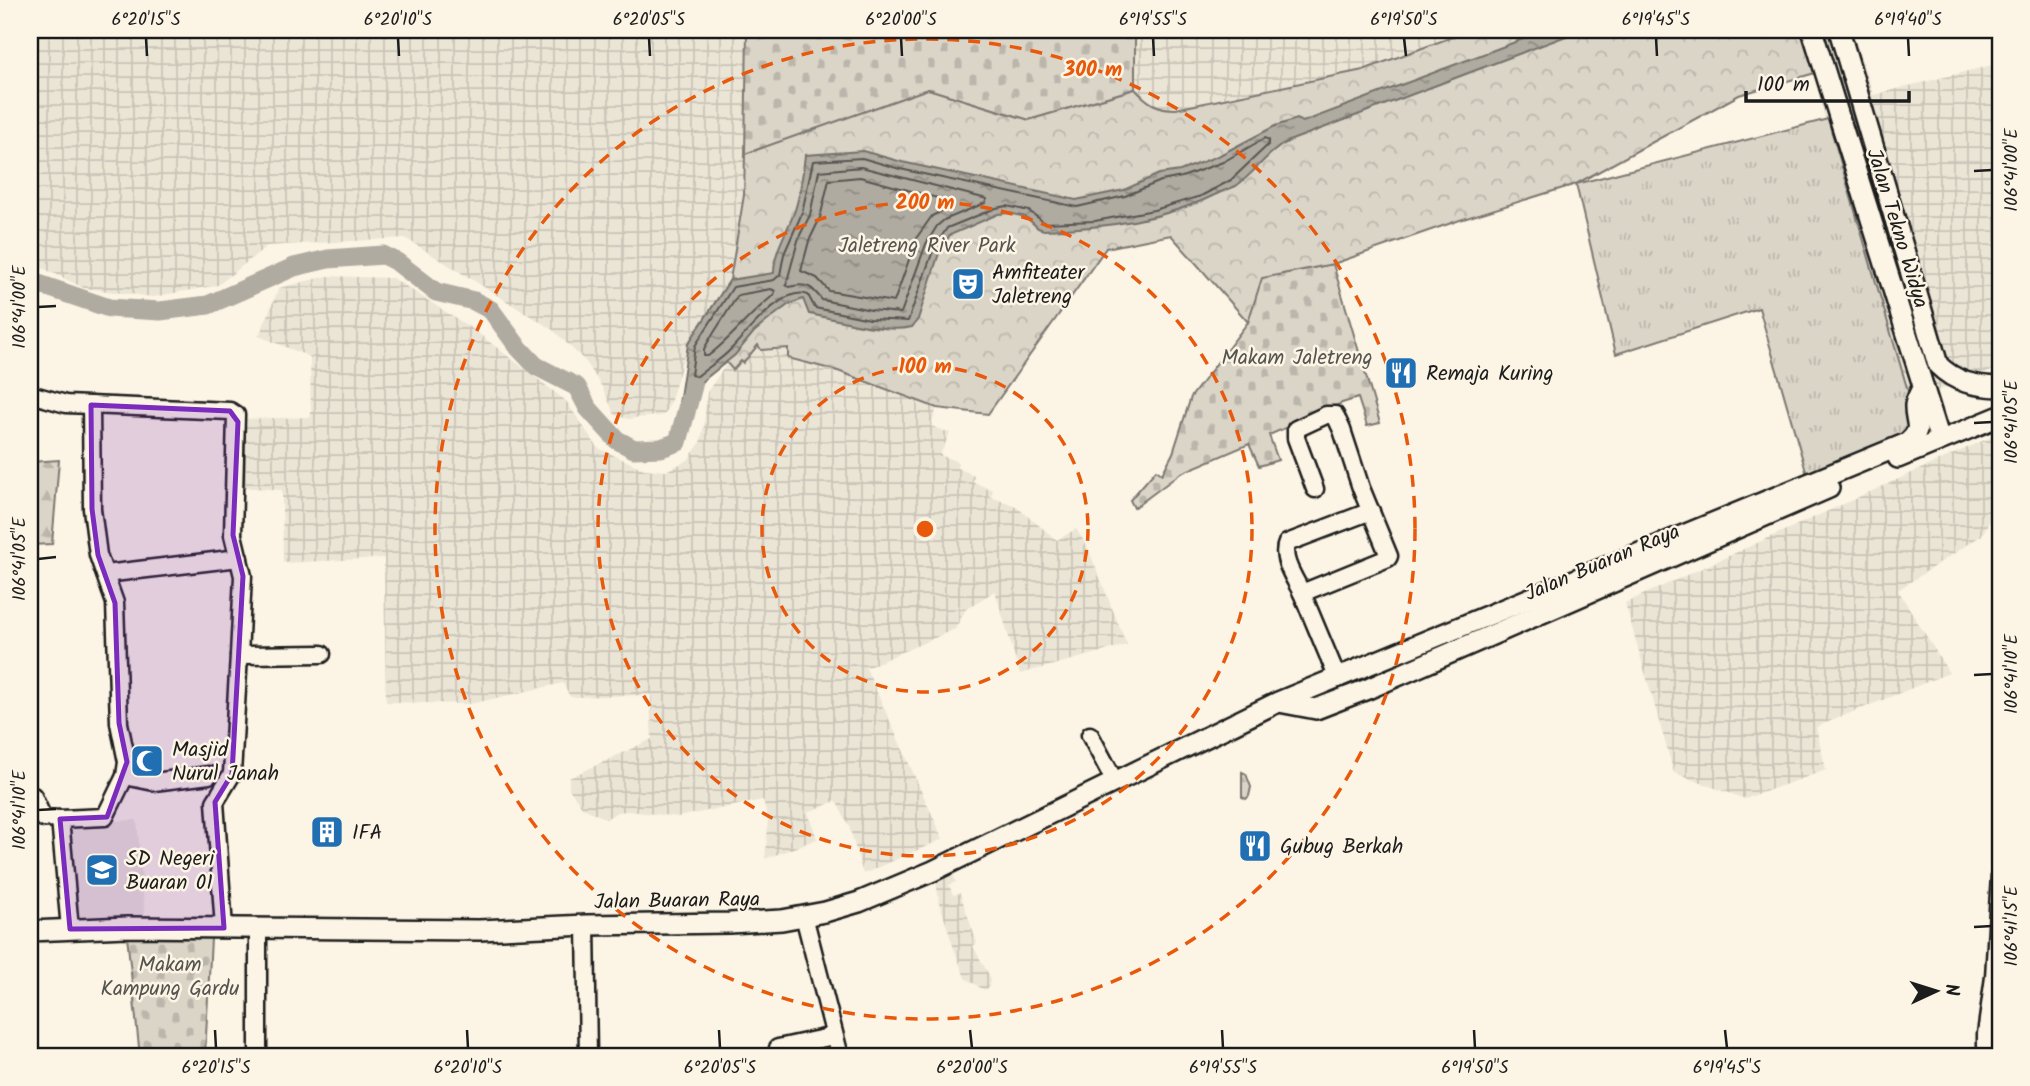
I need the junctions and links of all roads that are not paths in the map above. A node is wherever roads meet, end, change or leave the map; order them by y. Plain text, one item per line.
1 (1812, 30) edge
2 (1839, 30) edge
3 (2000, 387) edge
4 (1922, 388) junction
5 (30, 394) edge
6 (91, 405) junction
7 (2000, 416) edge
8 (1940, 440) junction
9 (1844, 475) junction
10 (1315, 489) dead end
11 (1371, 511) junction
12 (239, 558) junction
13 (105, 574) junction
14 (1302, 593) junction
15 (322, 654) dead end
16 (239, 655) junction
17 (1338, 679) junction
18 (1278, 702) junction
19 (1090, 735) dead end
20 (209, 775) dead end
21 (125, 776) junction
22 (1114, 780) junction
23 (30, 796) edge
24 (60, 819) junction
25 (2000, 875) edge
26 (804, 916) junction
27 (586, 925) junction
28 (224, 928) junction
29 (258, 928) junction
30 (70, 929) junction
31 (30, 931) edge
32 (834, 1037) junction
33 (258, 1056) edge
34 (588, 1056) edge
35 (777, 1056) edge
36 (840, 1056) edge
37 (1992, 1056) edge

1 - 4 main road, Jalan Tekno Widya
2 - 3 main road, Jalan Tekno Widya
4 - 8 main road, Jalan Tekno Widya
4 - 9 main road, Jalan Buaran Raya
5 - 6 street
6 - 12 street
6 - 13 street
7 - 8 main road, Jalan Buaran Raya
8 - 9 main road, Jalan Buaran Raya
9 - 17 main road, Jalan Buaran Raya
9 - 18 main road, Jalan Buaran Raya
10 - 11 street
11 - 14 street
11 - 14 street
12 - 13 street
12 - 16 street
13 - 21 street
14 - 17 street
15 - 16 street
16 - 28 street
17 - 18 main road, Jalan Buaran Raya
18 - 22 main road, Jalan Buaran Raya
19 - 22 street
20 - 21 street
21 - 24 street
22 - 26 main road, Jalan Buaran Raya
23 - 24 street
24 - 30 street
25 - 37 street
26 - 27 main road, Jalan Buaran Raya
26 - 32 street
27 - 29 main road, Jalan Buaran Raya
27 - 34 street
28 - 29 main road, Jalan Buaran Raya
28 - 30 main road, Jalan Buaran Raya
29 - 33 street
30 - 31 main road, Jalan Buaran Raya
32 - 35 street
32 - 36 street

